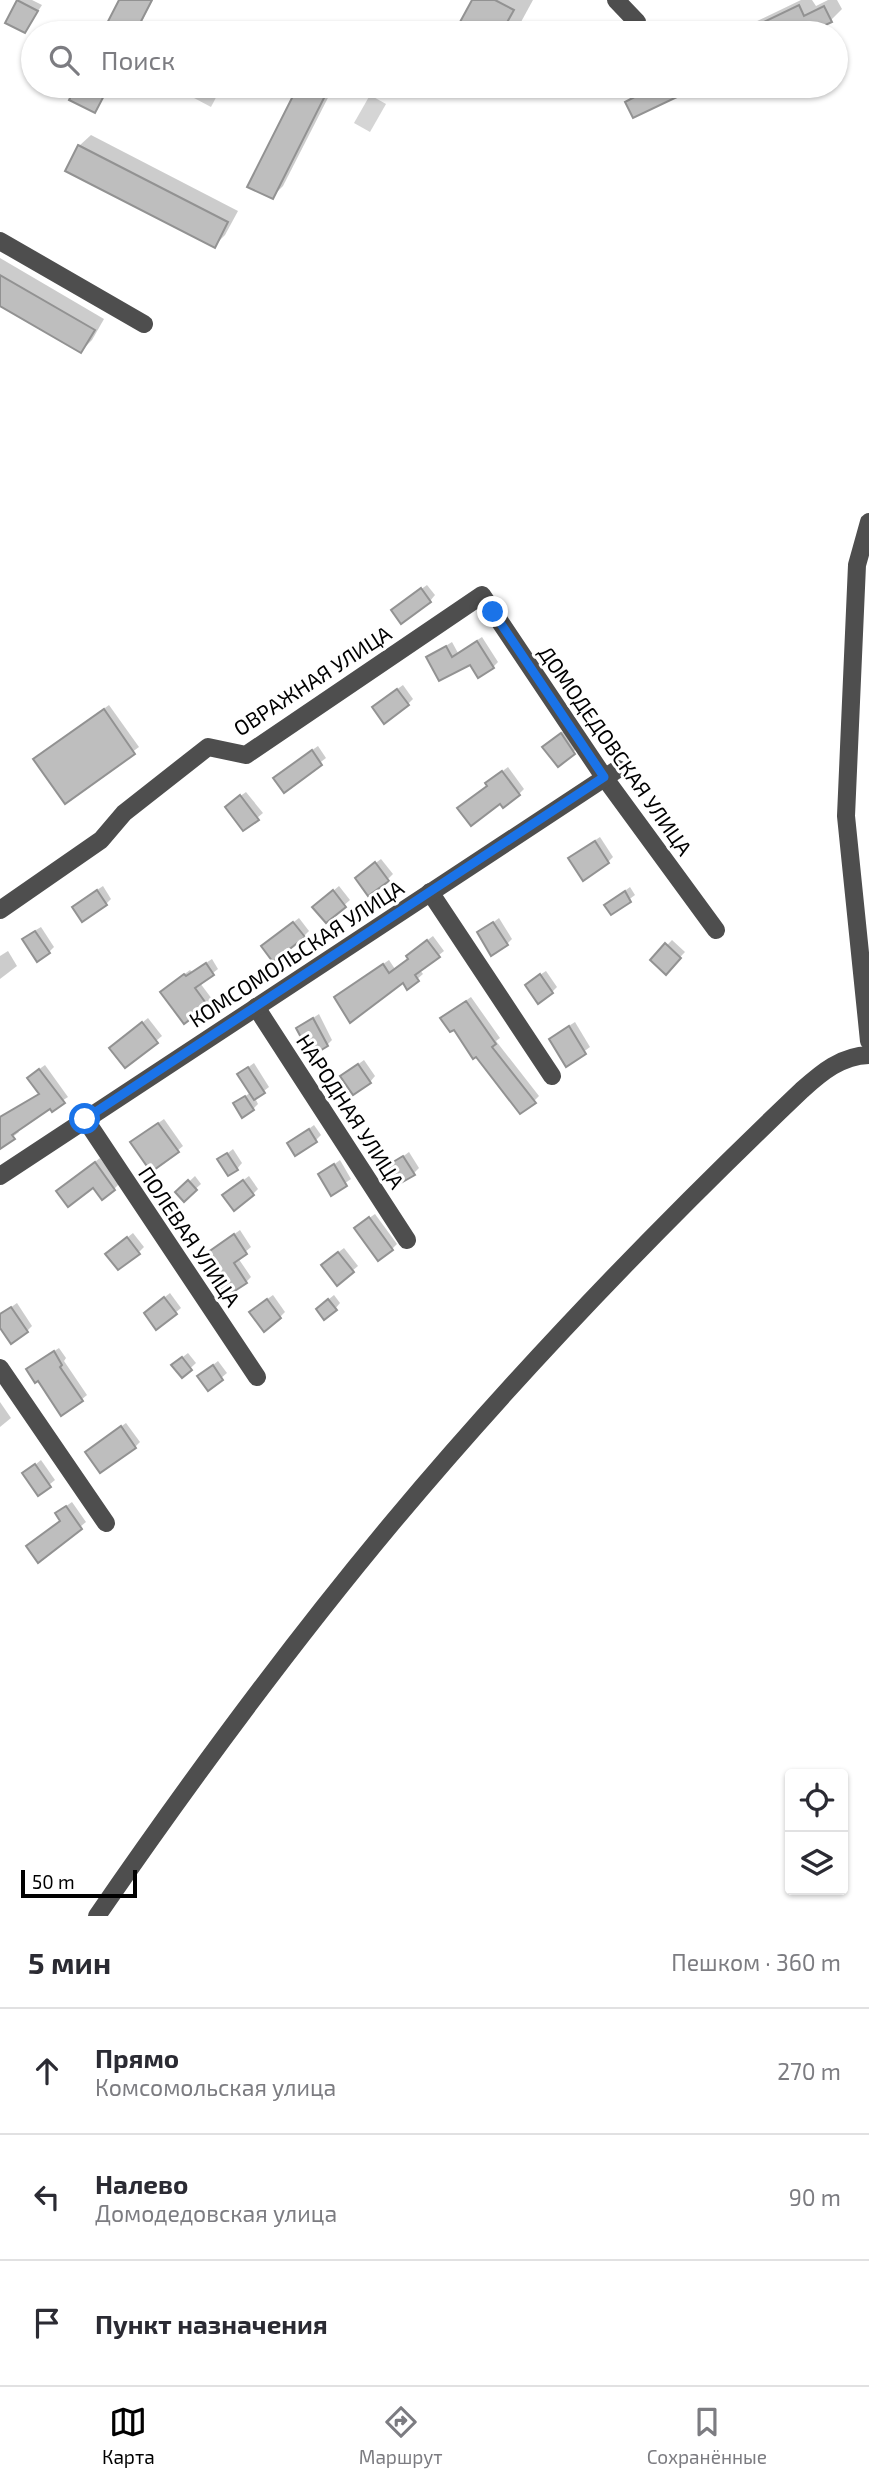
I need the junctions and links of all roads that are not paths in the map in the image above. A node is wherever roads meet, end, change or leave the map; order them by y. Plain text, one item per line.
1 (616, 0) edge
2 (636, 21) edge
3 (0, 240) edge
4 (144, 324) dead end
5 (869, 522) edge
6 (482, 595) joint
7 (611, 773) junction
8 (430, 892) junction
9 (0, 910) edge
10 (716, 930) dead end
11 (256, 1007) junction
12 (869, 1041) edge
13 (869, 1055) edge
14 (552, 1076) dead end
15 (85, 1119) junction
16 (0, 1176) edge
17 (407, 1240) dead end
18 (0, 1368) edge
19 (257, 1377) dead end
20 (106, 1523) dead end
21 (97, 1916) edge

1 - 2 street
3 - 4 street
5 - 12 street
6 - 7 street, ДОМОДЕДОВСКАЯ УЛИЦА
6 - 9 street, ОВРАЖНАЯ УЛИЦА
7 - 8 street, КОМСОМОЛЬСКАЯ УЛИЦА
7 - 10 street, ДОМОДЕДОВСКАЯ УЛИЦА
8 - 11 street, КОМСОМОЛЬСКАЯ УЛИЦА
8 - 14 street
11 - 15 street, КОМСОМОЛЬСКАЯ УЛИЦА
11 - 17 street, НАРОДНАЯ УЛИЦА
13 - 21 street
15 - 16 street, КОМСОМОЛЬСКАЯ УЛИЦА
15 - 19 street, ПОЛЕВАЯ УЛИЦА
18 - 20 street

